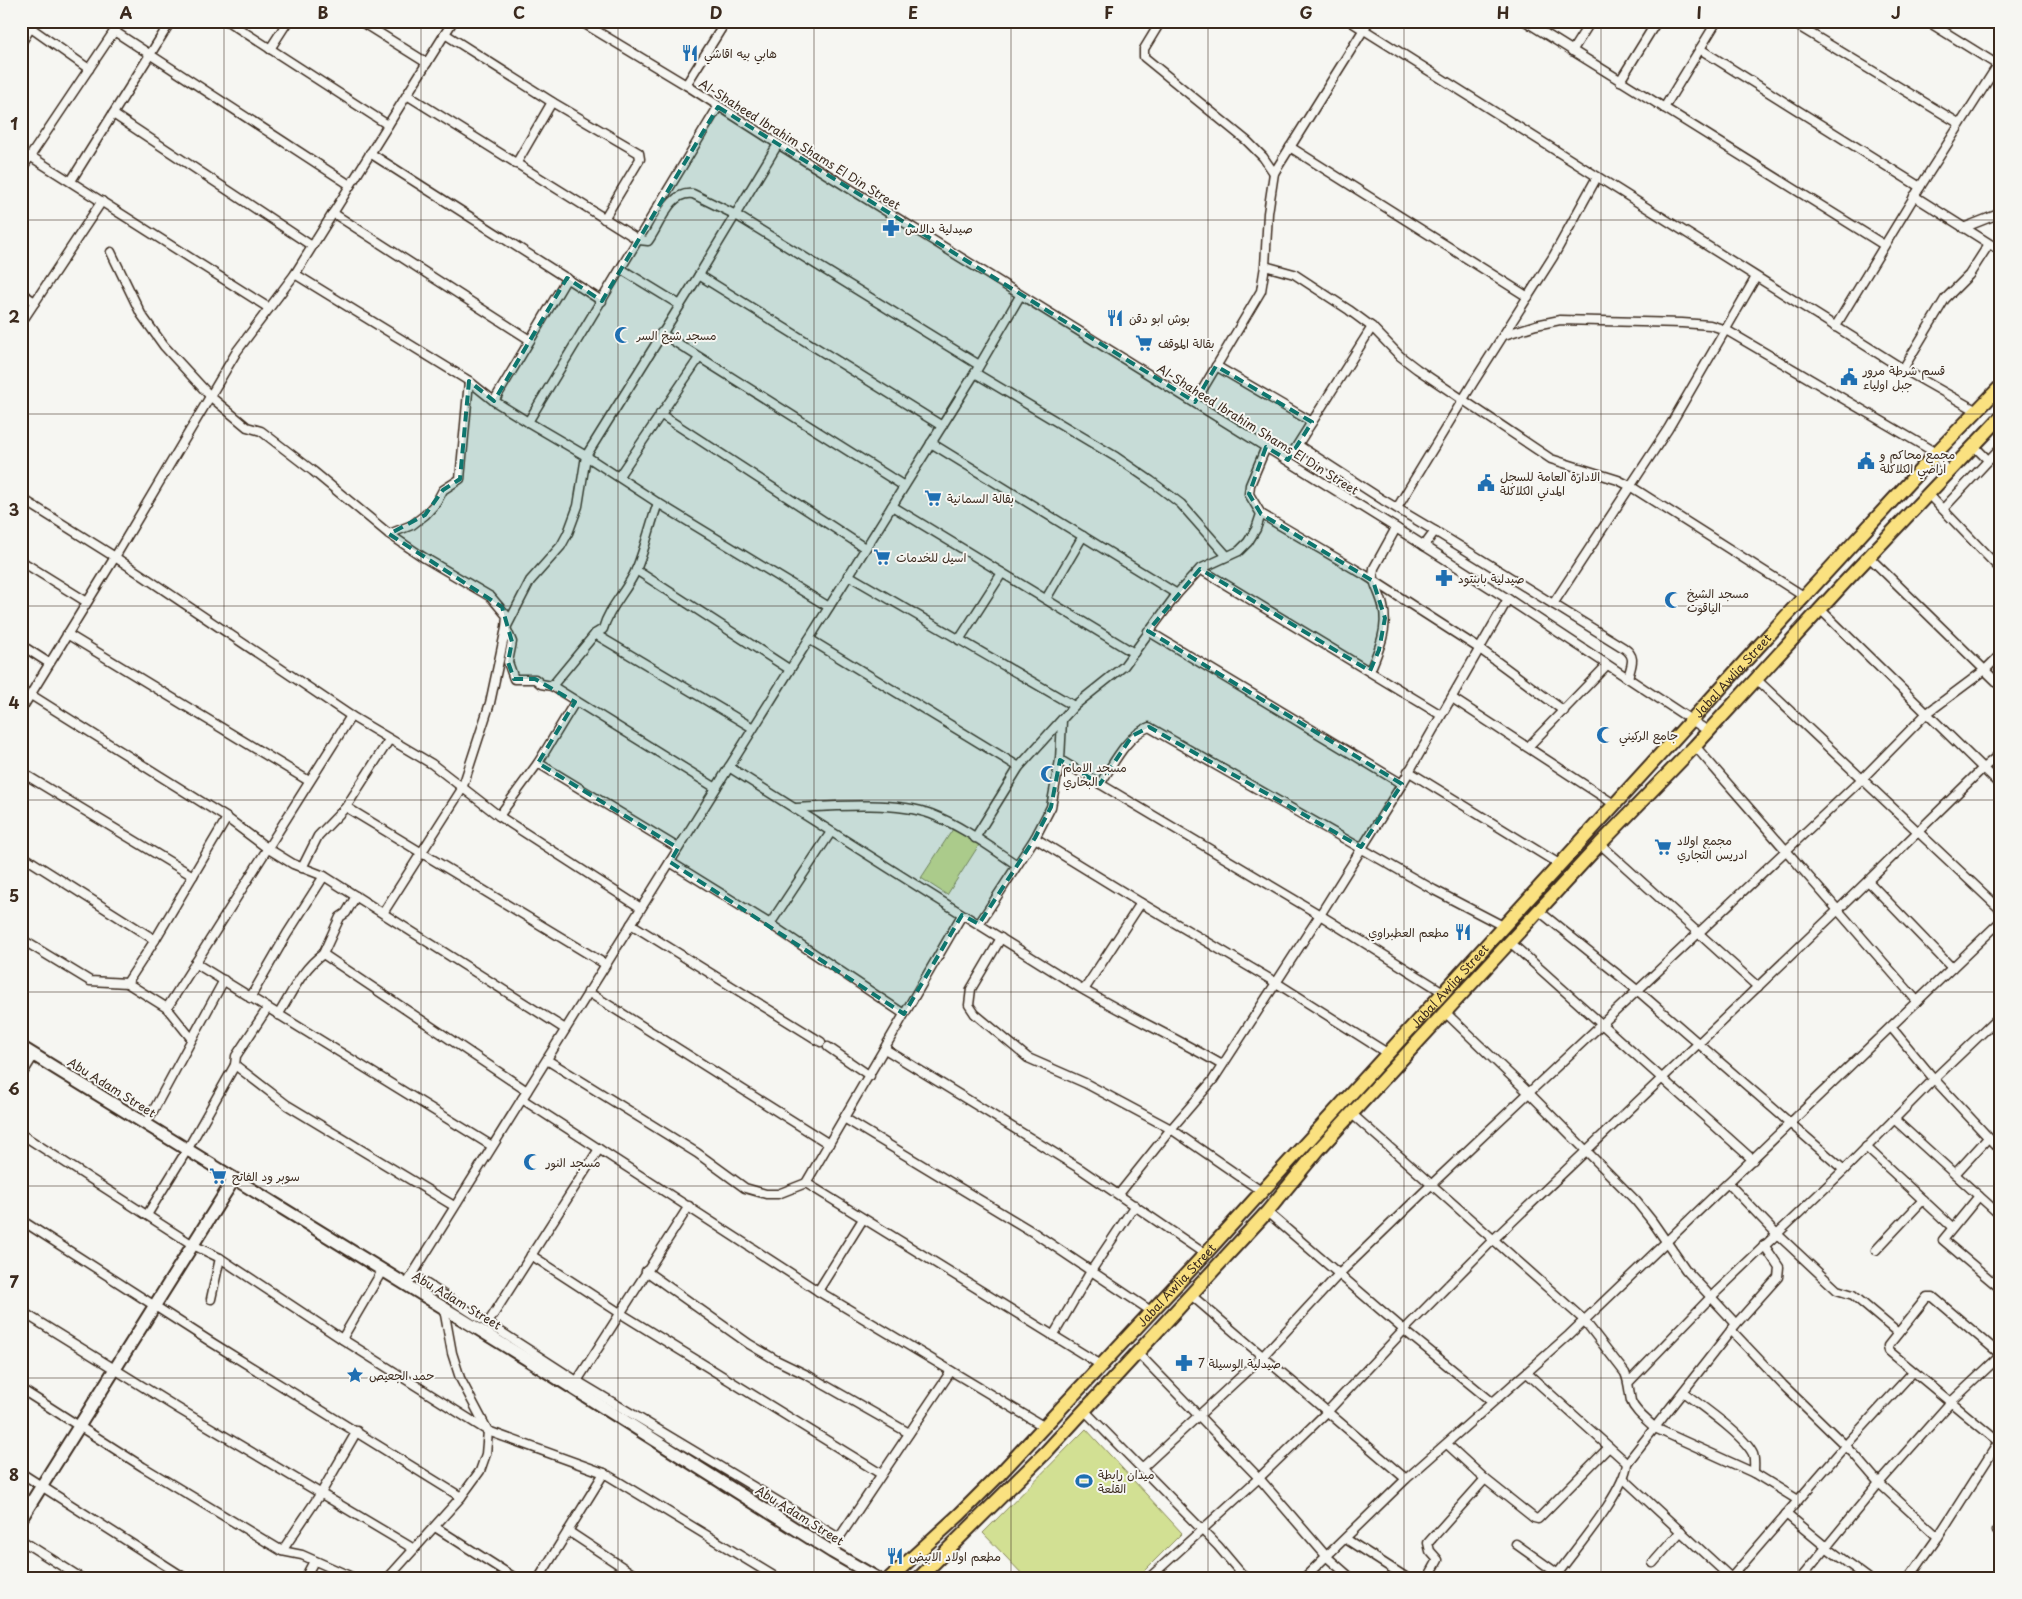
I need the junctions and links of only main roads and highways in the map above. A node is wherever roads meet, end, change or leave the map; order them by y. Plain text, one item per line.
1 (2001, 386) edge
2 (2001, 417) edge
3 (920, 1577) edge
4 (890, 1578) edge

1 - 4 main road, Jabal Awlia Street
2 - 3 main road, Jabal Awlia Street

